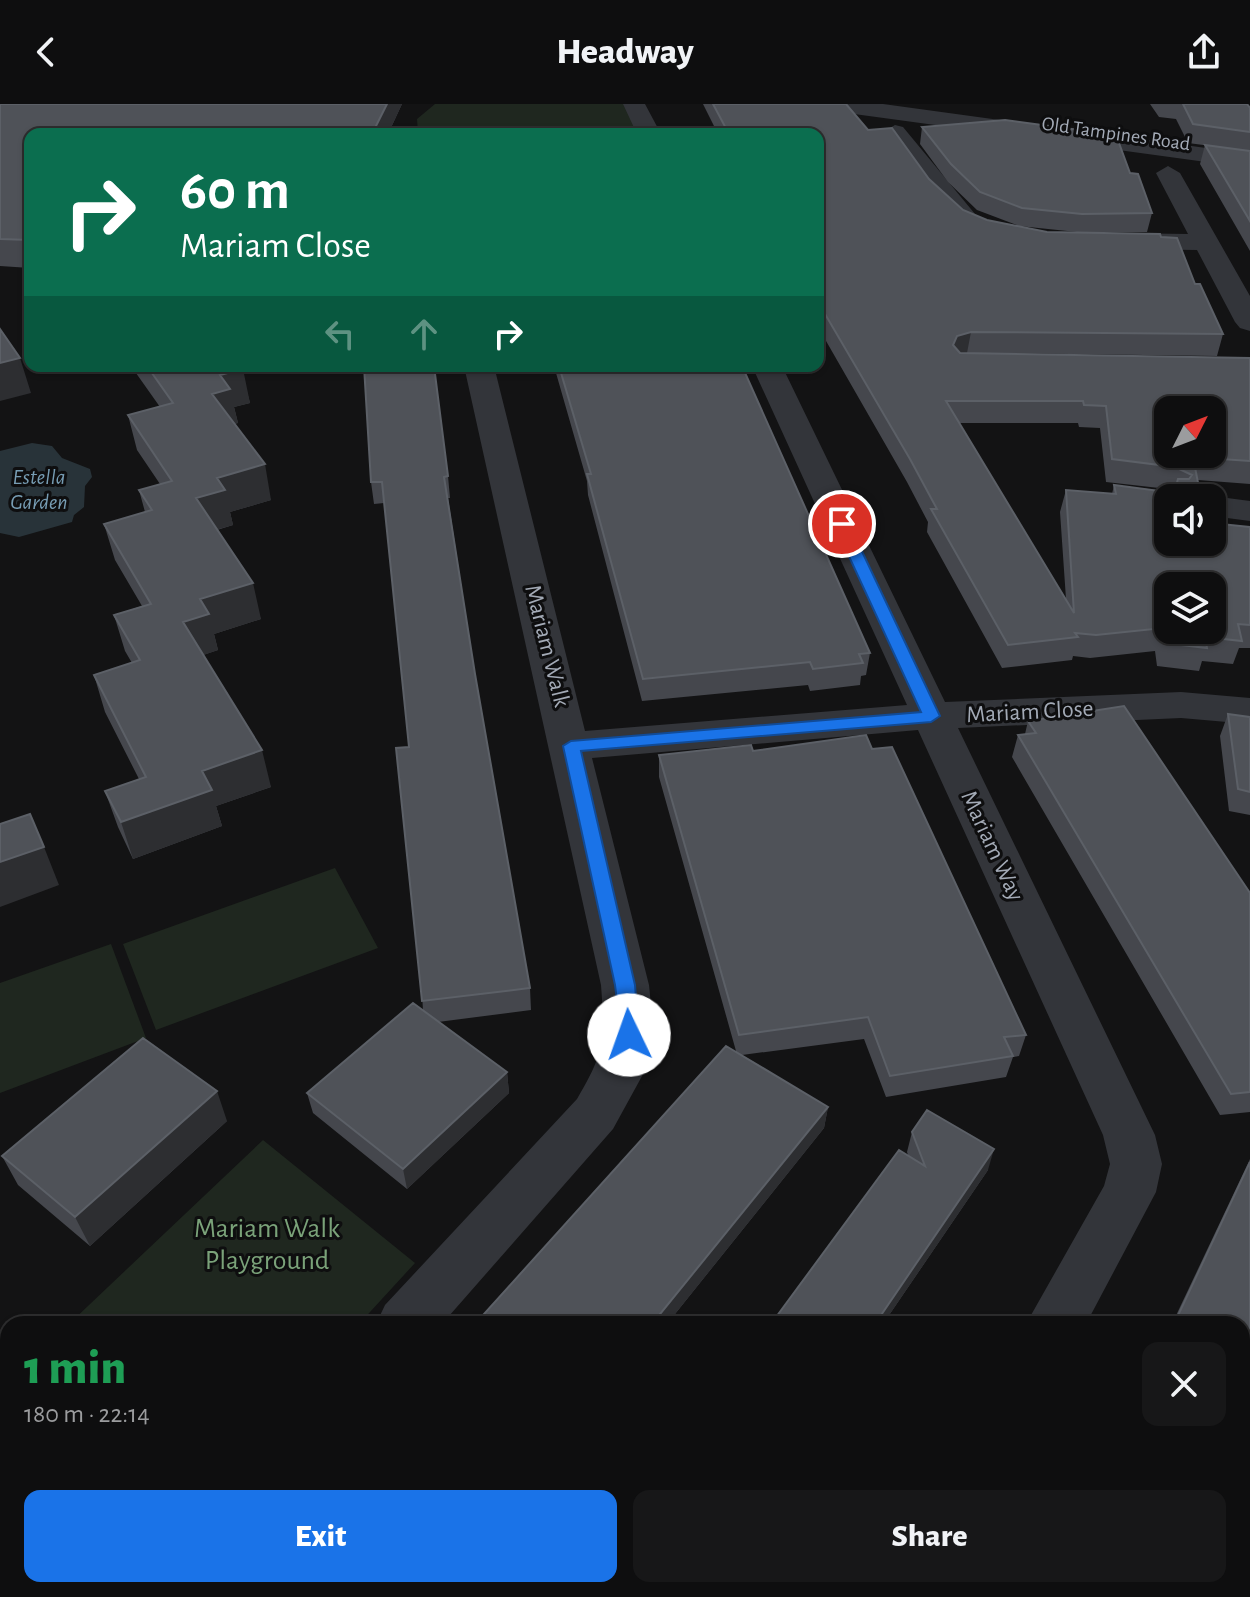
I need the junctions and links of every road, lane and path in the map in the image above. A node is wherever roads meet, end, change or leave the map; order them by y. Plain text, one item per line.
1 (634, 104) edge
2 (832, 104) edge
3 (887, 104) edge
4 (646, 128) edge
5 (895, 132) edge
6 (1250, 153) edge
7 (1250, 161) edge
8 (1168, 173) dead end
9 (1017, 237) edge
10 (1093, 240) edge
11 (1206, 242) junction
12 (1250, 322) edge
13 (480, 372) edge
14 (770, 372) edge
15 (1226, 508) edge
16 (1250, 511) edge
17 (1250, 711) edge
18 (931, 716) junction
19 (571, 746) junction
20 (412, 1316) edge
21 (1059, 1316) edge

1 - 4 street
2 - 7 street, Old Tampines Road
3 - 6 street, Old Tampines Road
5 - 9 street
8 - 11 street
10 - 11 street
11 - 12 street
13 - 19 street, Mariam Walk
14 - 18 street, Mariam Way
15 - 16 street
17 - 18 street, Mariam Close
18 - 19 street, Mariam Close
18 - 21 street, Mariam Way
19 - 20 street, Mariam Walk

